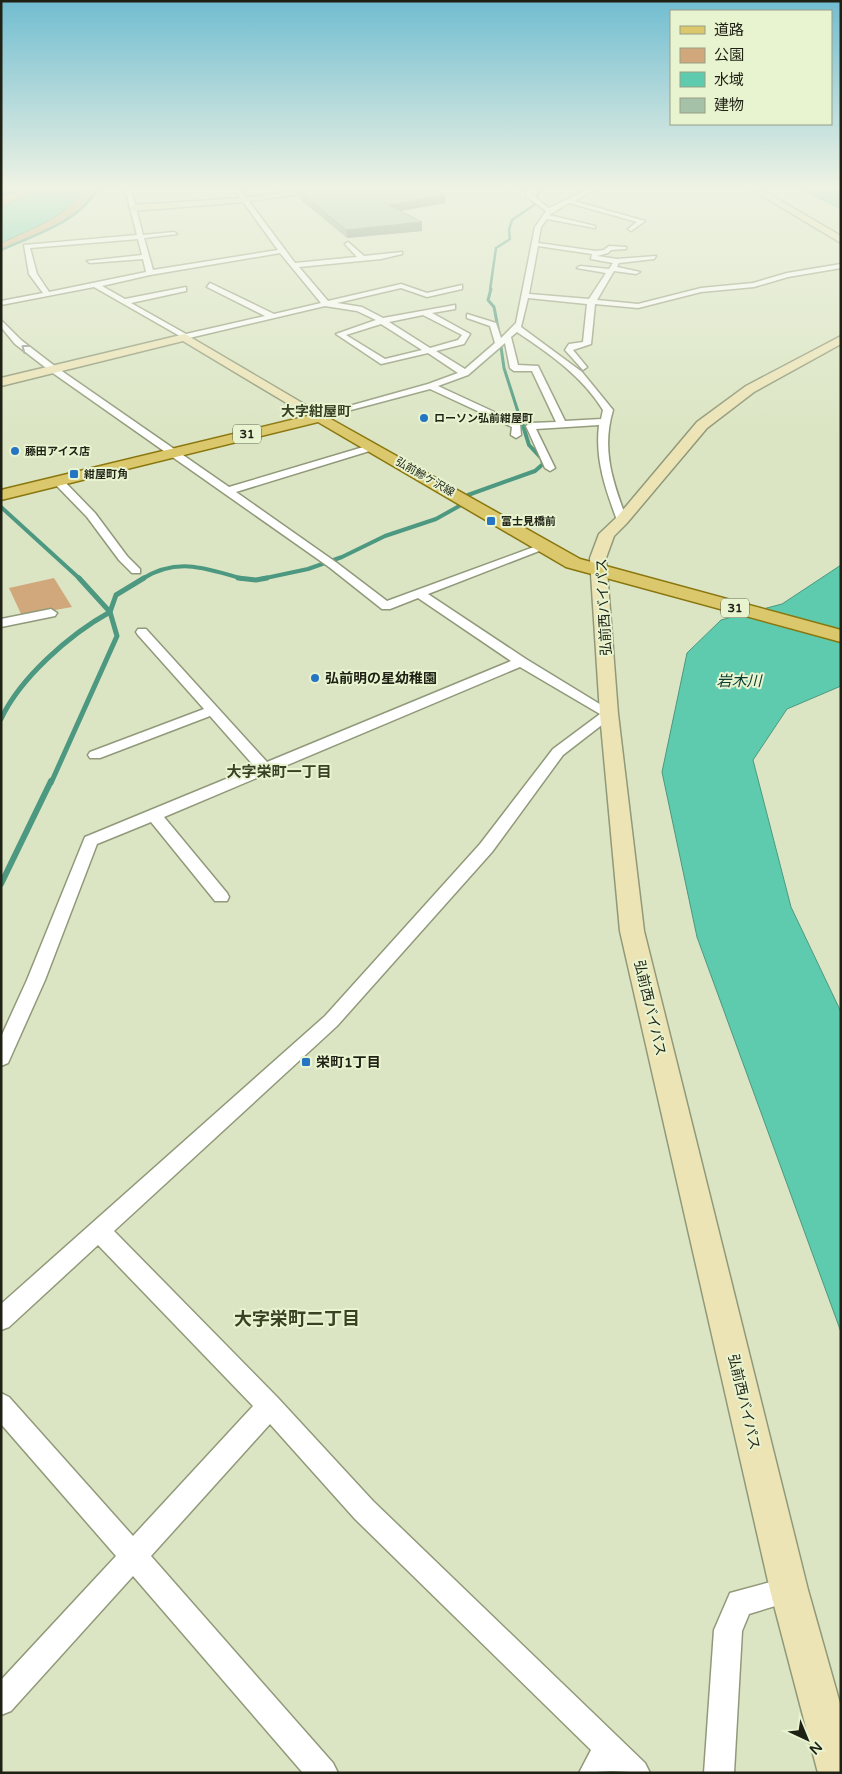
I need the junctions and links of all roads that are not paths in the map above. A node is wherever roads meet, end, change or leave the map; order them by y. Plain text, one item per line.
1 (612, 270) edge
2 (32, 271) edge
3 (163, 271) edge
4 (298, 271) edge
5 (530, 271) edge
6 (621, 271) edge
7 (812, 271) edge
8 (636, 272) dead end
9 (150, 273) joint
10 (311, 274) dead end
11 (302, 276) junction
12 (95, 285) junction
13 (210, 285) dead end
14 (460, 287) dead end
15 (183, 289) dead end
16 (47, 294) junction
17 (526, 296) junction
18 (122, 302) junction
19 (1, 303) edge
20 (591, 303) junction
21 (326, 304) junction
22 (452, 307) dead end
23 (425, 312) junction
24 (272, 316) junction
25 (470, 316) dead end
26 (382, 321) junction
27 (1, 322) edge
28 (517, 328) junction
29 (508, 336) junction
30 (185, 337) junction
31 (841, 338) edge
32 (499, 343) junction
33 (431, 352) junction
34 (53, 369) junction
35 (465, 373) junction
36 (1, 382) edge
37 (431, 386) junction
38 (595, 389) junction
39 (320, 417) junction
40 (604, 422) junction
41 (561, 423) junction
42 (516, 436) dead end
43 (373, 448) junction
44 (174, 452) junction
45 (550, 468) dead end
46 (58, 481) junction
47 (228, 491) junction
48 (1, 495) edge
49 (622, 520) junction
50 (546, 546) junction
51 (330, 563) joint
52 (136, 571) dead end
53 (600, 574) junction
54 (420, 594) junction
55 (51, 613) dead end
56 (1, 624) edge
57 (142, 632) dead end
58 (841, 636) edge
59 (521, 662) junction
60 (212, 710) junction
61 (609, 714) junction
62 (95, 755) dead end
63 (264, 768) junction
64 (155, 816) junction
65 (221, 897) dead end
66 (1, 1058) edge
67 (99, 1231) junction
68 (1, 1319) edge
69 (1, 1405) edge
70 (270, 1406) junction
71 (133, 1555) junction
72 (789, 1590) junction
73 (1, 1701) edge
74 (609, 1748) junction
75 (323, 1773) edge
76 (594, 1773) edge
77 (635, 1773) edge
78 (719, 1773) edge
79 (839, 1773) edge

1 - 20 street
2 - 16 street
3 - 9 street
4 - 11 street
5 - 17 street
6 - 8 street
7 - 20 street
9 - 12 street
10 - 11 street
11 - 21 street
12 - 16 street
12 - 18 street
13 - 24 street
14 - 21 street
15 - 18 street
16 - 19 street
17 - 20 street
17 - 28 street
18 - 30 street
20 - 38 street
21 - 24 street
21 - 26 street
22 - 23 street
23 - 26 street
23 - 33 street
24 - 30 street
25 - 32 street
26 - 33 street
26 - 33 street
34 -> 27 street
28 - 29 street
28 - 38 street
29 - 32 street
29 - 41 street
30 - 34 street
30 - 39 street
31 - 49 street, 弘前西バイパス
32 - 35 street
33 - 35 street
34 - 36 street
34 - 44 street
35 - 37 street
37 - 39 street
37 - 42 street
38 - 40 street
39 - 43 main road, 弘前鰺ケ沢線 / 31
39 - 44 main road, 31
40 - 41 street
40 - 49 street
41 - 45 street
43 - 47 street
43 - 50 main road, 弘前鰺ケ沢線 / 31
44 - 46 main road, 31
44 - 47 street
46 - 48 main road, 31
46 - 52 street
47 - 51 street
49 - 53 street, 弘前西バイパス
50 - 53 main road, 弘前鰺ケ沢線 / 31
50 - 54 street
51 - 54 street
53 - 58 main road, 弘前鰺ケ沢線 / 31
53 - 61 street, 弘前西バイパス
54 - 59 street
55 - 56 street
57 - 60 street
59 - 61 street
59 - 63 street
60 - 62 street
60 - 63 street
61 - 67 street
61 - 72 street, 弘前西バイパス
63 - 64 street
64 - 65 street
64 - 66 street
67 - 68 street
67 - 70 street
69 - 71 street
70 - 71 street
70 - 74 street
71 - 73 street
71 - 75 street
72 - 78 street
72 - 79 street, 弘前西バイパス
74 - 76 street
74 - 77 street

